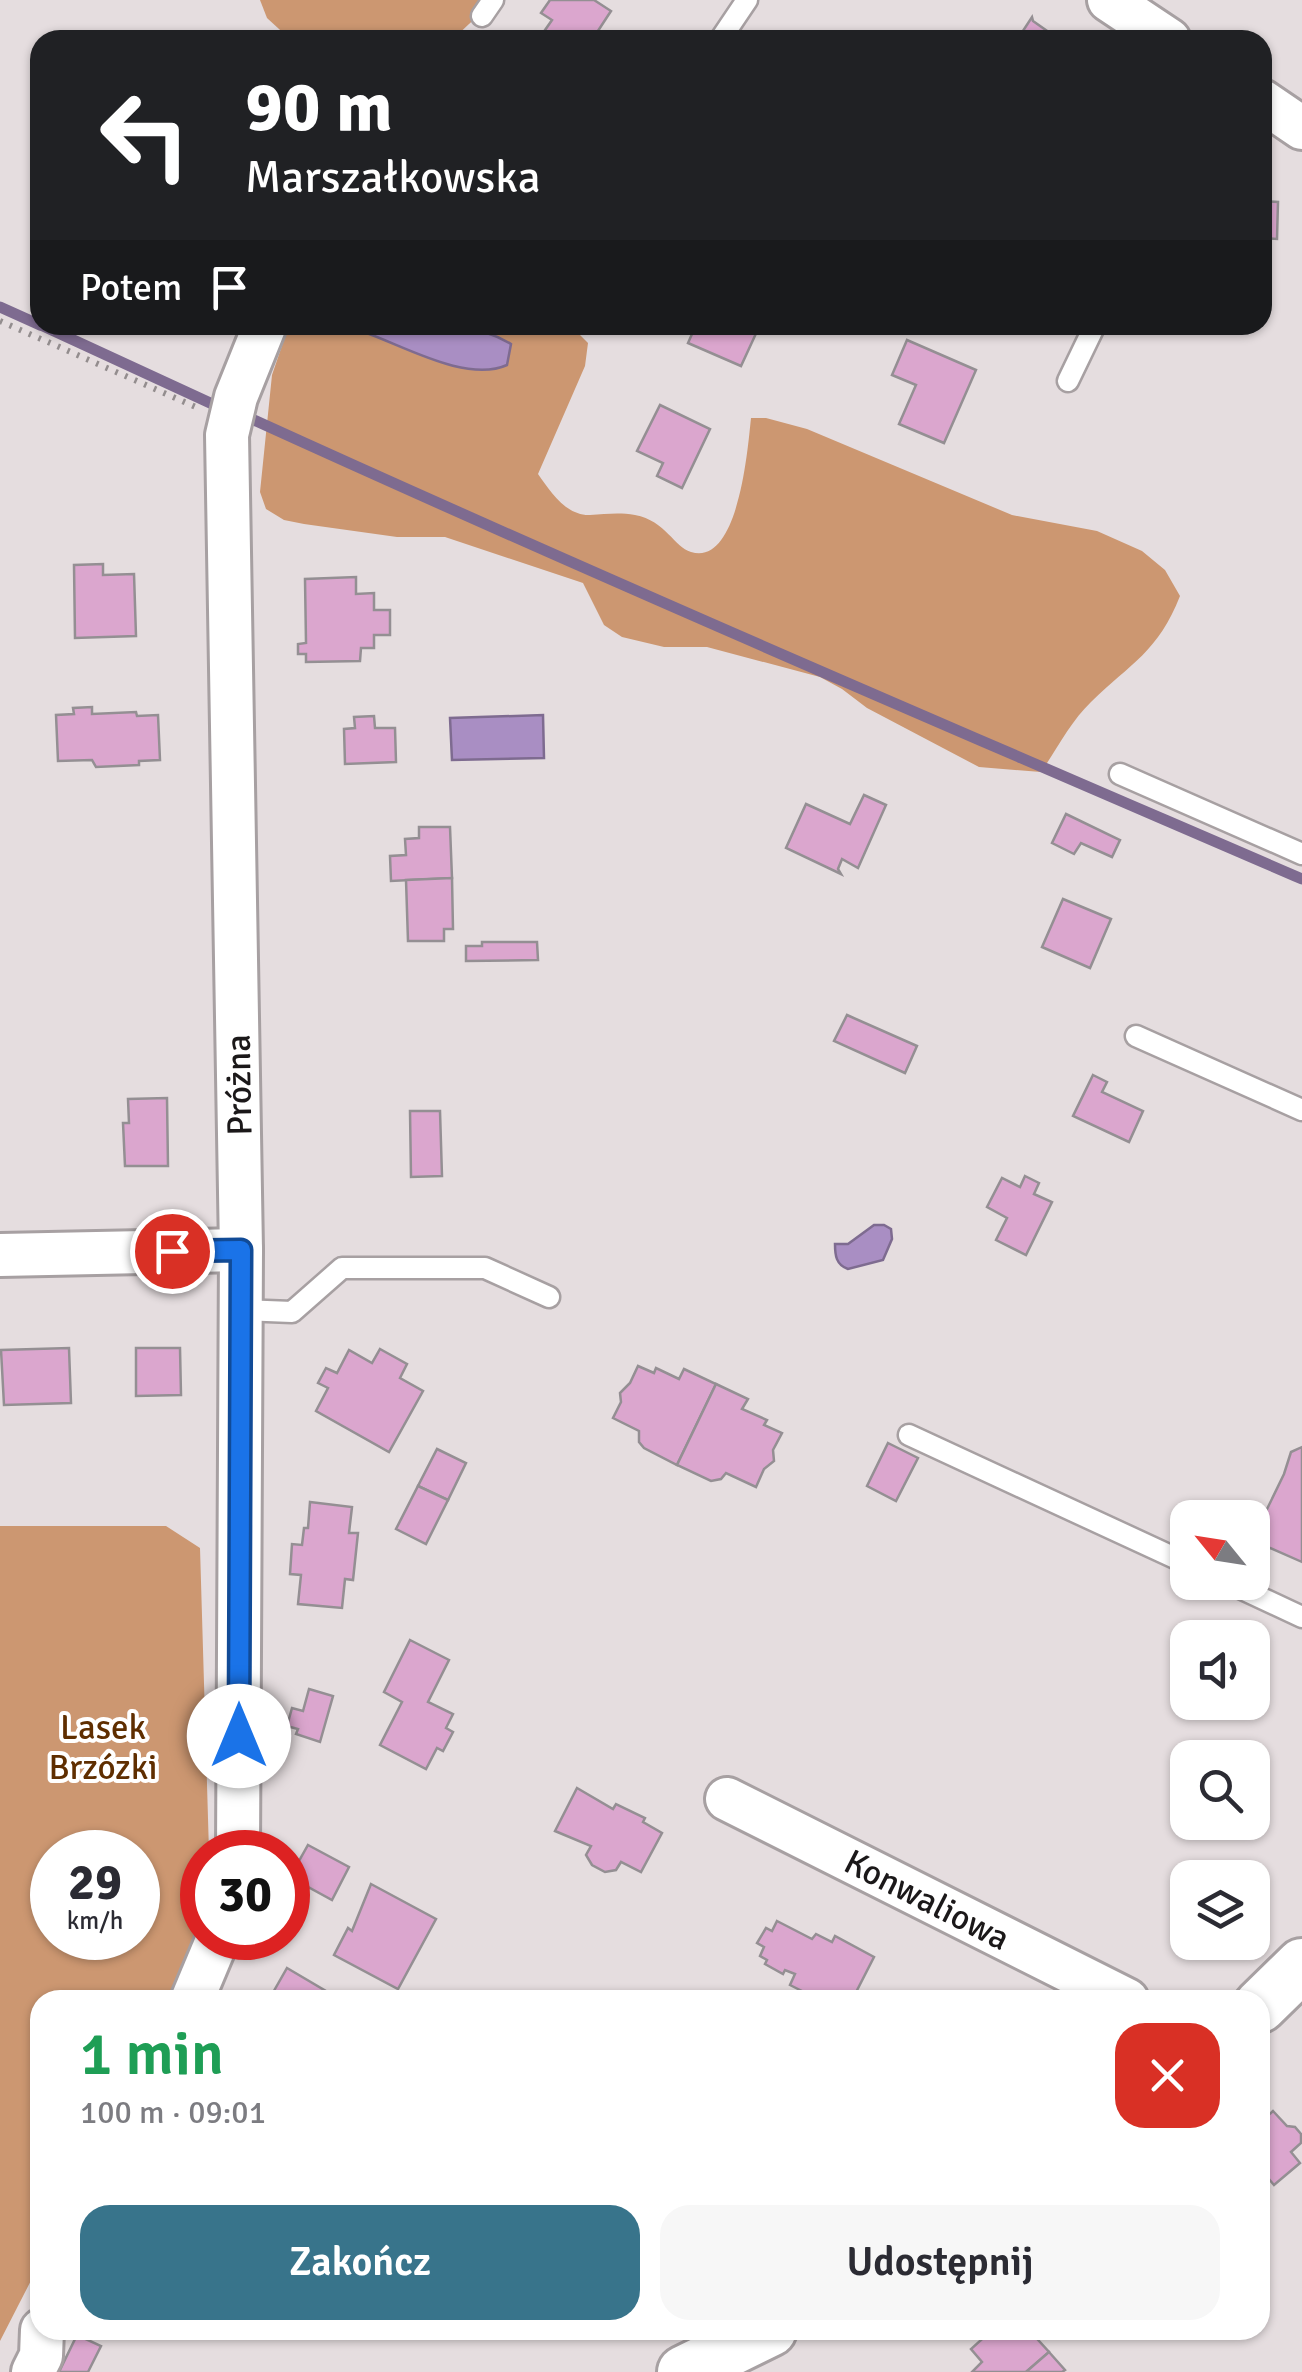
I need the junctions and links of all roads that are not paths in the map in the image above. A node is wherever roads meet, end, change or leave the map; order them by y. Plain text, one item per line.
1 (747, 0) edge
2 (1109, 0) edge
3 (727, 30) edge
4 (1155, 30) edge
5 (1272, 108) edge
6 (1302, 128) edge
7 (261, 335) edge
8 (1090, 335) edge
9 (1068, 381) dead end
10 (1120, 774) dead end
11 (1302, 854) edge
12 (1136, 1036) dead end
13 (1302, 1110) edge
14 (241, 1250) junction
15 (0, 1255) edge
16 (548, 1297) dead end
17 (241, 1310) junction
18 (909, 1435) dead end
19 (1170, 1556) edge
20 (1266, 1600) edge
21 (1302, 1617) edge
22 (727, 1799) dead end
23 (238, 1830) edge
24 (209, 1960) edge
25 (1302, 1966) edge
26 (196, 1990) edge
27 (1107, 1990) edge
28 (1270, 1996) edge
29 (42, 2340) edge
30 (750, 2340) edge
31 (34, 2372) edge
32 (684, 2372) edge

1 - 3 lane
2 - 4 street
5 - 6 street
7 - 14 street, Próżna
8 - 9 lane
10 - 11 lane
12 - 13 lane
14 - 15 street
14 - 17 street, Próżna
16 - 17 lane
17 - 23 street, Próżna
18 - 19 lane
20 - 21 lane
22 - 27 street, Konwaliowa
24 - 26 street
25 - 28 street
29 - 31 street
30 - 32 street

